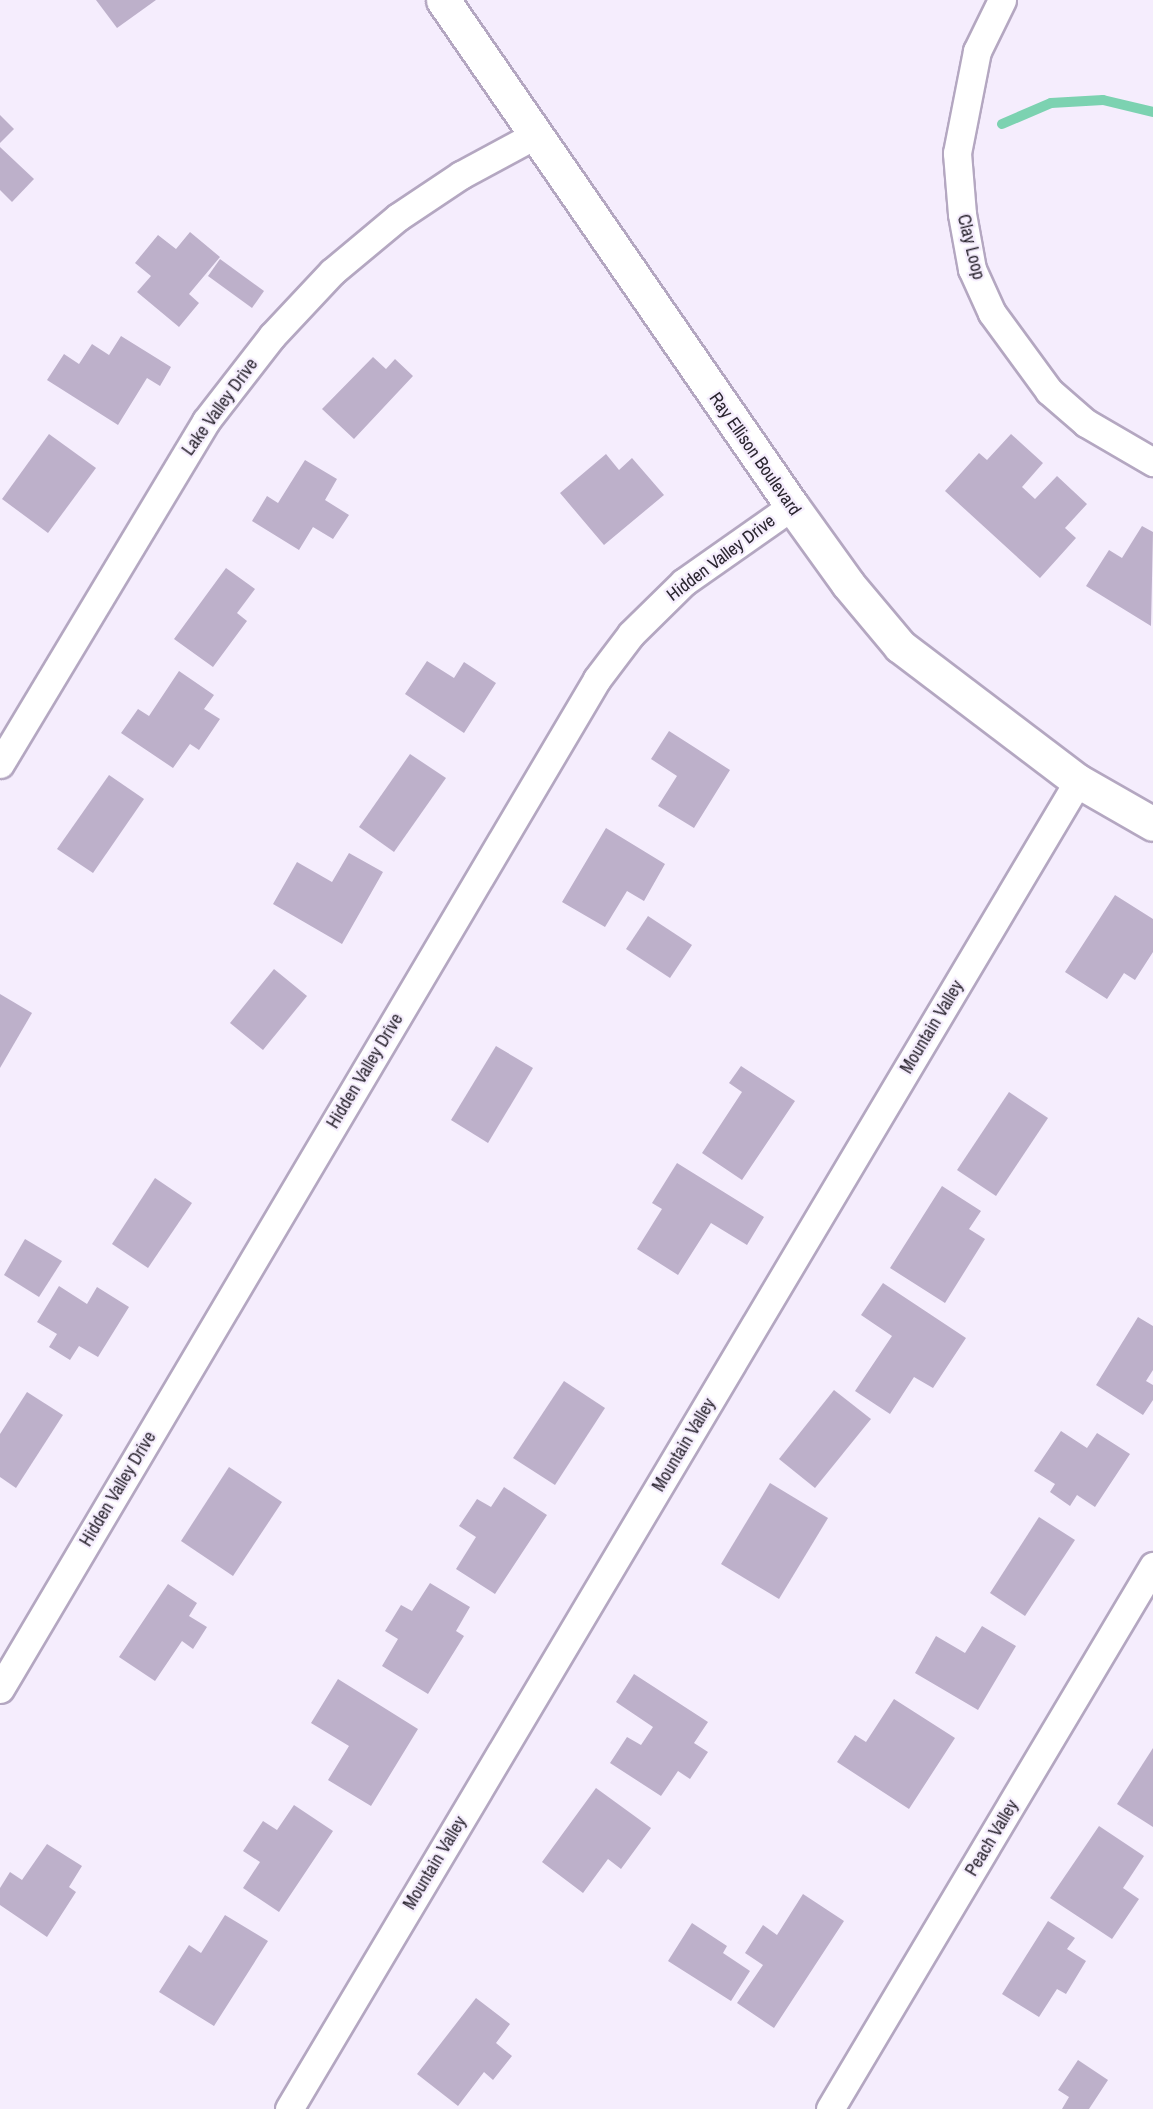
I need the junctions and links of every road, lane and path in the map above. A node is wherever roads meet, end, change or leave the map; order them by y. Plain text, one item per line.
1 (443, 0) edge
2 (1002, 0) edge
3 (533, 136) junction
4 (1153, 462) edge
5 (792, 506) junction
6 (0, 764) edge
7 (1078, 781) junction
8 (1153, 824) edge
9 (1153, 1566) edge
10 (0, 1689) edge
11 (290, 2109) edge
12 (830, 2109) edge

1 - 3 street, Ray Ellison Boulevard
2 - 4 street, Clay Loop
3 - 5 street, Ray Ellison Boulevard
3 - 6 street, Lake Valley Drive
5 - 7 street, Ray Ellison Boulevard
5 - 10 street, Hidden Valley Drive
7 - 8 street, Ray Ellison Boulevard
7 - 11 street, Mountain Valley
9 - 12 street, Peach Valley

